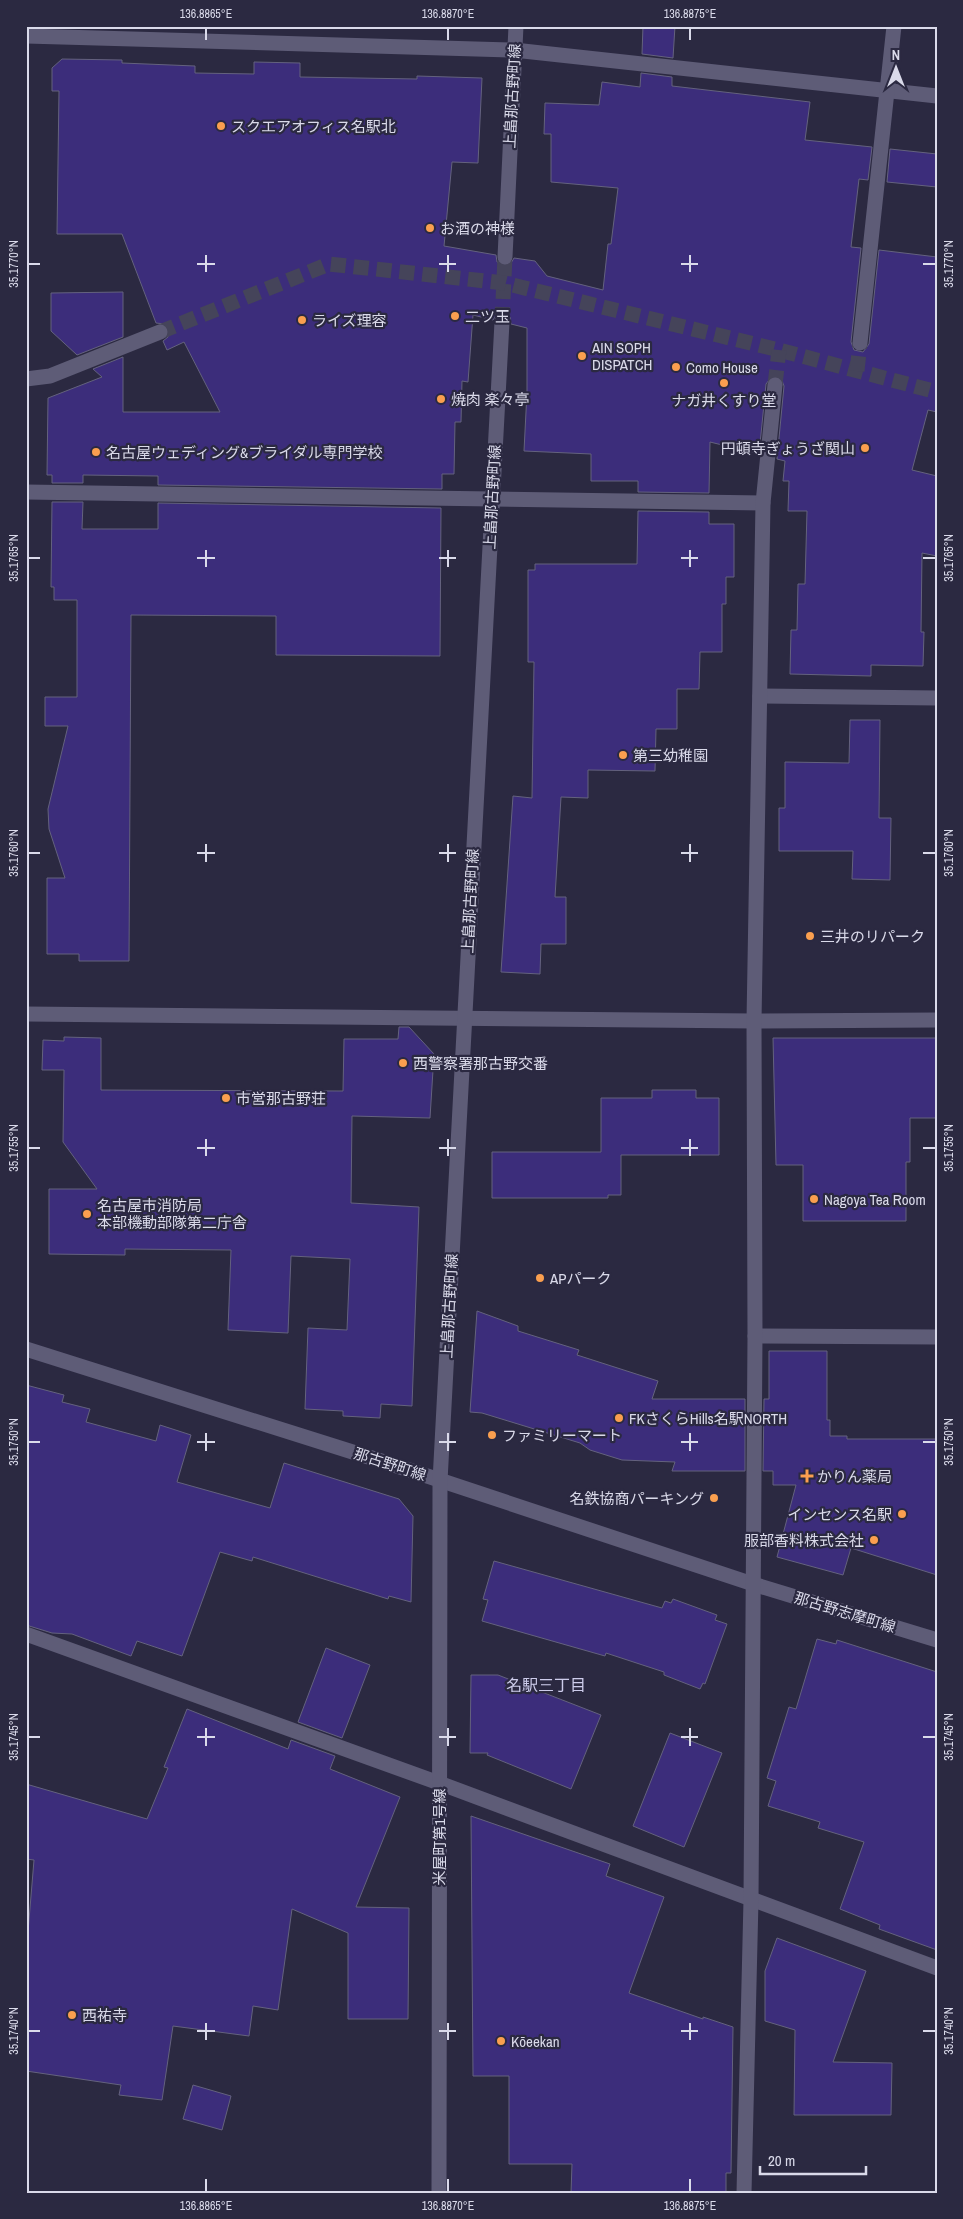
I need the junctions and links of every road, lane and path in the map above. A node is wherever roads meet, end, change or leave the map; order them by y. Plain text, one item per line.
1 (516, 26) edge
2 (894, 26) edge
3 (26, 36) edge
4 (514, 50) junction
5 (887, 90) junction
6 (937, 96) edge
7 (505, 257) tunnel mouth
8 (502, 322) tunnel mouth
9 (160, 332) tunnel mouth
10 (860, 343) tunnel mouth
11 (26, 379) edge
12 (775, 384) tunnel mouth
13 (26, 492) edge
14 (492, 499) junction
15 (763, 503) junction
16 (760, 696) junction
17 (937, 698) edge
18 (26, 1014) edge
19 (464, 1018) junction
20 (937, 1020) edge
21 (754, 1021) junction
22 (755, 1336) junction
23 (937, 1337) edge
24 (26, 1349) edge
25 (440, 1480) junction
26 (753, 1584) junction
27 (26, 1634) edge
28 (937, 1640) edge
29 (439, 1783) junction
30 (751, 1900) junction
31 (937, 1968) edge
32 (438, 2193) edge
33 (744, 2193) edge

1 - 4 street, 上畠那古野町線
2 - 5 street
3 - 4 street
4 - 5 street
4 - 7 street, 上畠那古野町線
5 - 6 street
5 - 10 street
8 - 14 street, 上畠那古野町線
9 - 11 street
12 - 15 street
13 - 14 street
14 - 15 street
14 - 19 street, 上畠那古野町線
15 - 16 street
16 - 17 street
16 - 21 street
18 - 19 street
19 - 21 street
19 - 25 street, 上畠那古野町線
20 - 21 street
21 - 22 street
22 - 23 street
22 - 26 street
24 - 25 street, 那古野町線
25 - 26 street, 那古野町線
25 - 29 street, 米屋町第1号線
26 - 28 street, 那古野志摩町線
26 - 30 street
27 - 29 street
29 - 30 street
29 - 32 street, 米屋町第1号線
30 - 31 street
30 - 33 street

